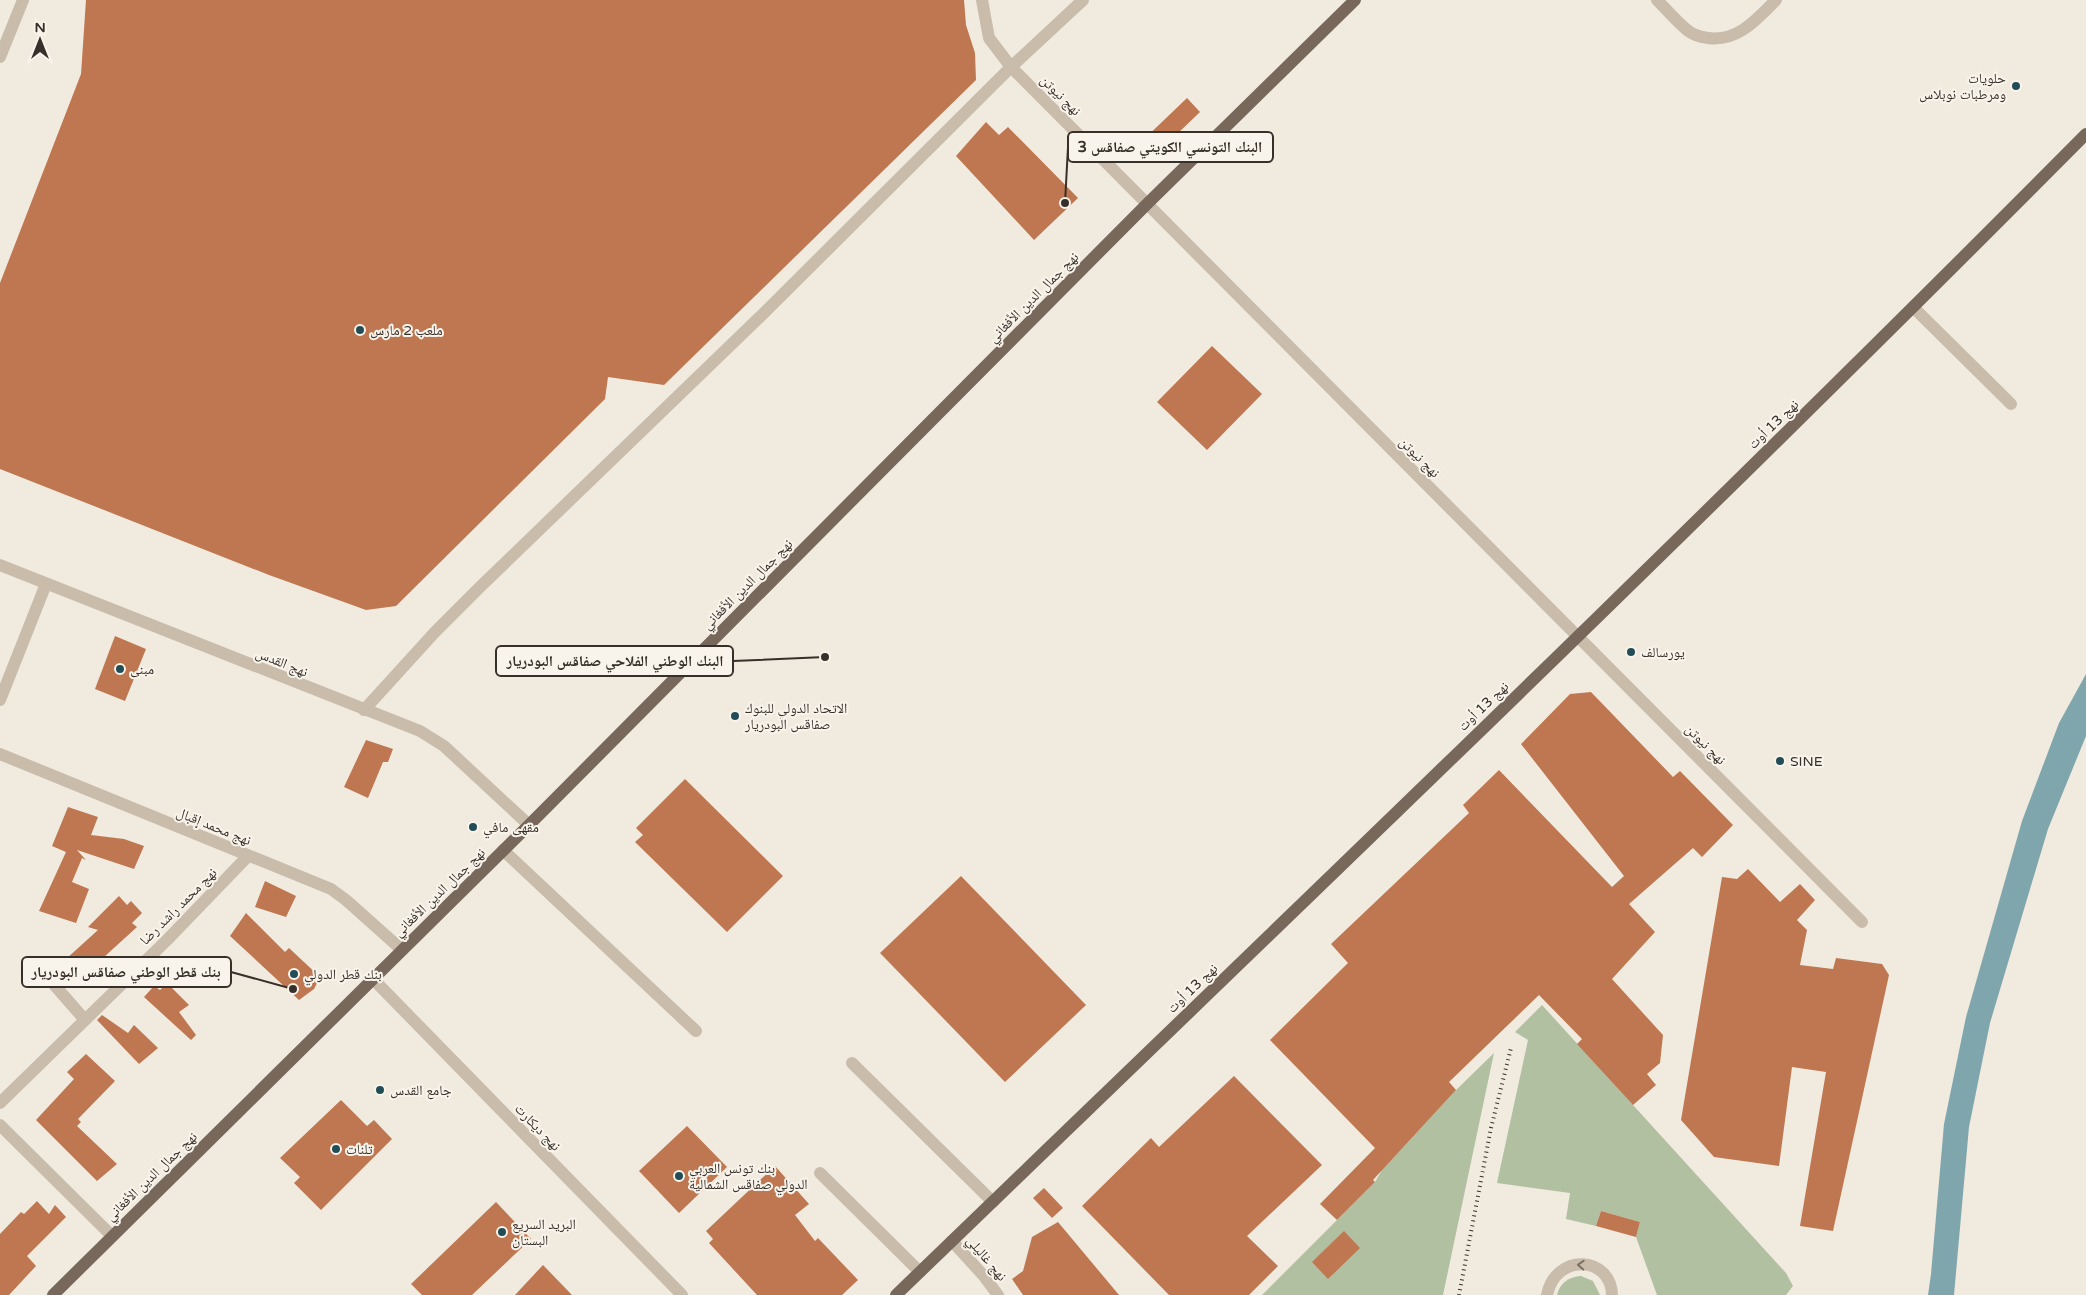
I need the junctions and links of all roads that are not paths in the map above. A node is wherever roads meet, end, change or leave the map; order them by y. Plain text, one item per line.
1 (23, 0) edge
2 (982, 0) edge
3 (1083, 0) edge
4 (1355, 0) edge
5 (1657, 0) edge
6 (1776, 0) edge
7 (0, 57) edge
8 (1011, 67) junction
9 (2086, 134) edge
10 (1148, 203) junction
11 (1914, 308) junction
12 (2011, 404) dead end
13 (0, 565) edge
14 (46, 584) junction
15 (1577, 637) junction
16 (0, 700) edge
17 (364, 710) junction
18 (0, 754) edge
19 (529, 825) junction
20 (503, 850) junction
21 (248, 856) junction
22 (1862, 922) dead end
23 (402, 950) junction
24 (36, 964) dead end
25 (373, 979) junction
26 (85, 1020) junction
27 (696, 1031) dead end
28 (852, 1063) dead end
29 (0, 1103) edge
30 (0, 1125) edge
31 (820, 1173) dead end
32 (992, 1202) junction
33 (112, 1236) junction
34 (952, 1241) junction
35 (920, 1272) junction
36 (53, 1295) edge
37 (682, 1295) edge
38 (896, 1295) edge
39 (998, 1295) edge
40 (1547, 1295) edge
41 (1612, 1295) edge

1 - 7 street
2 - 8 street, نهج نيوتن
3 - 8 street
4 - 10 main road, نهج جمال الدين الأفغاني
5 - 6 street
8 - 10 street, نهج نيوتن
8 - 17 street
9 - 11 main road, نهج 13 أوت
10 - 15 street, نهج نيوتن
10 - 19 main road, نهج جمال الدين الأفغاني
11 - 12 street
11 - 15 main road, نهج 13 أوت
13 - 14 street, نهج القدس
14 - 16 street
14 - 17 street, نهج القدس
15 - 22 street, نهج نيوتن
15 - 32 main road, نهج 13 أوت
17 - 19 street, نهج القدس
18 - 21 street, نهج محمد إقبال
19 - 20 main road, نهج جمال الدين الأفغاني
20 - 23 main road, نهج جمال الدين الأفغاني
20 - 27 street
21 - 23 street, نهج محمد إقبال
21 - 26 street, نهج محمد راشد رضا
23 - 25 main road, نهج جمال الدين الأفغاني
24 - 26 street
25 - 33 main road, نهج جمال الدين الأفغاني
25 - 37 street, نهج ديكارت
26 - 29 street, نهج محمد راشد رضا
28 - 32 street
30 - 33 street
31 - 35 street
32 - 34 main road, نهج 13 أوت
33 - 36 main road, نهج جمال الدين الأفغاني
34 - 35 main road, نهج 13 أوت
34 - 39 street, نهج غاليلي
35 - 38 main road, نهج 13 أوت
41 -> 40 street

